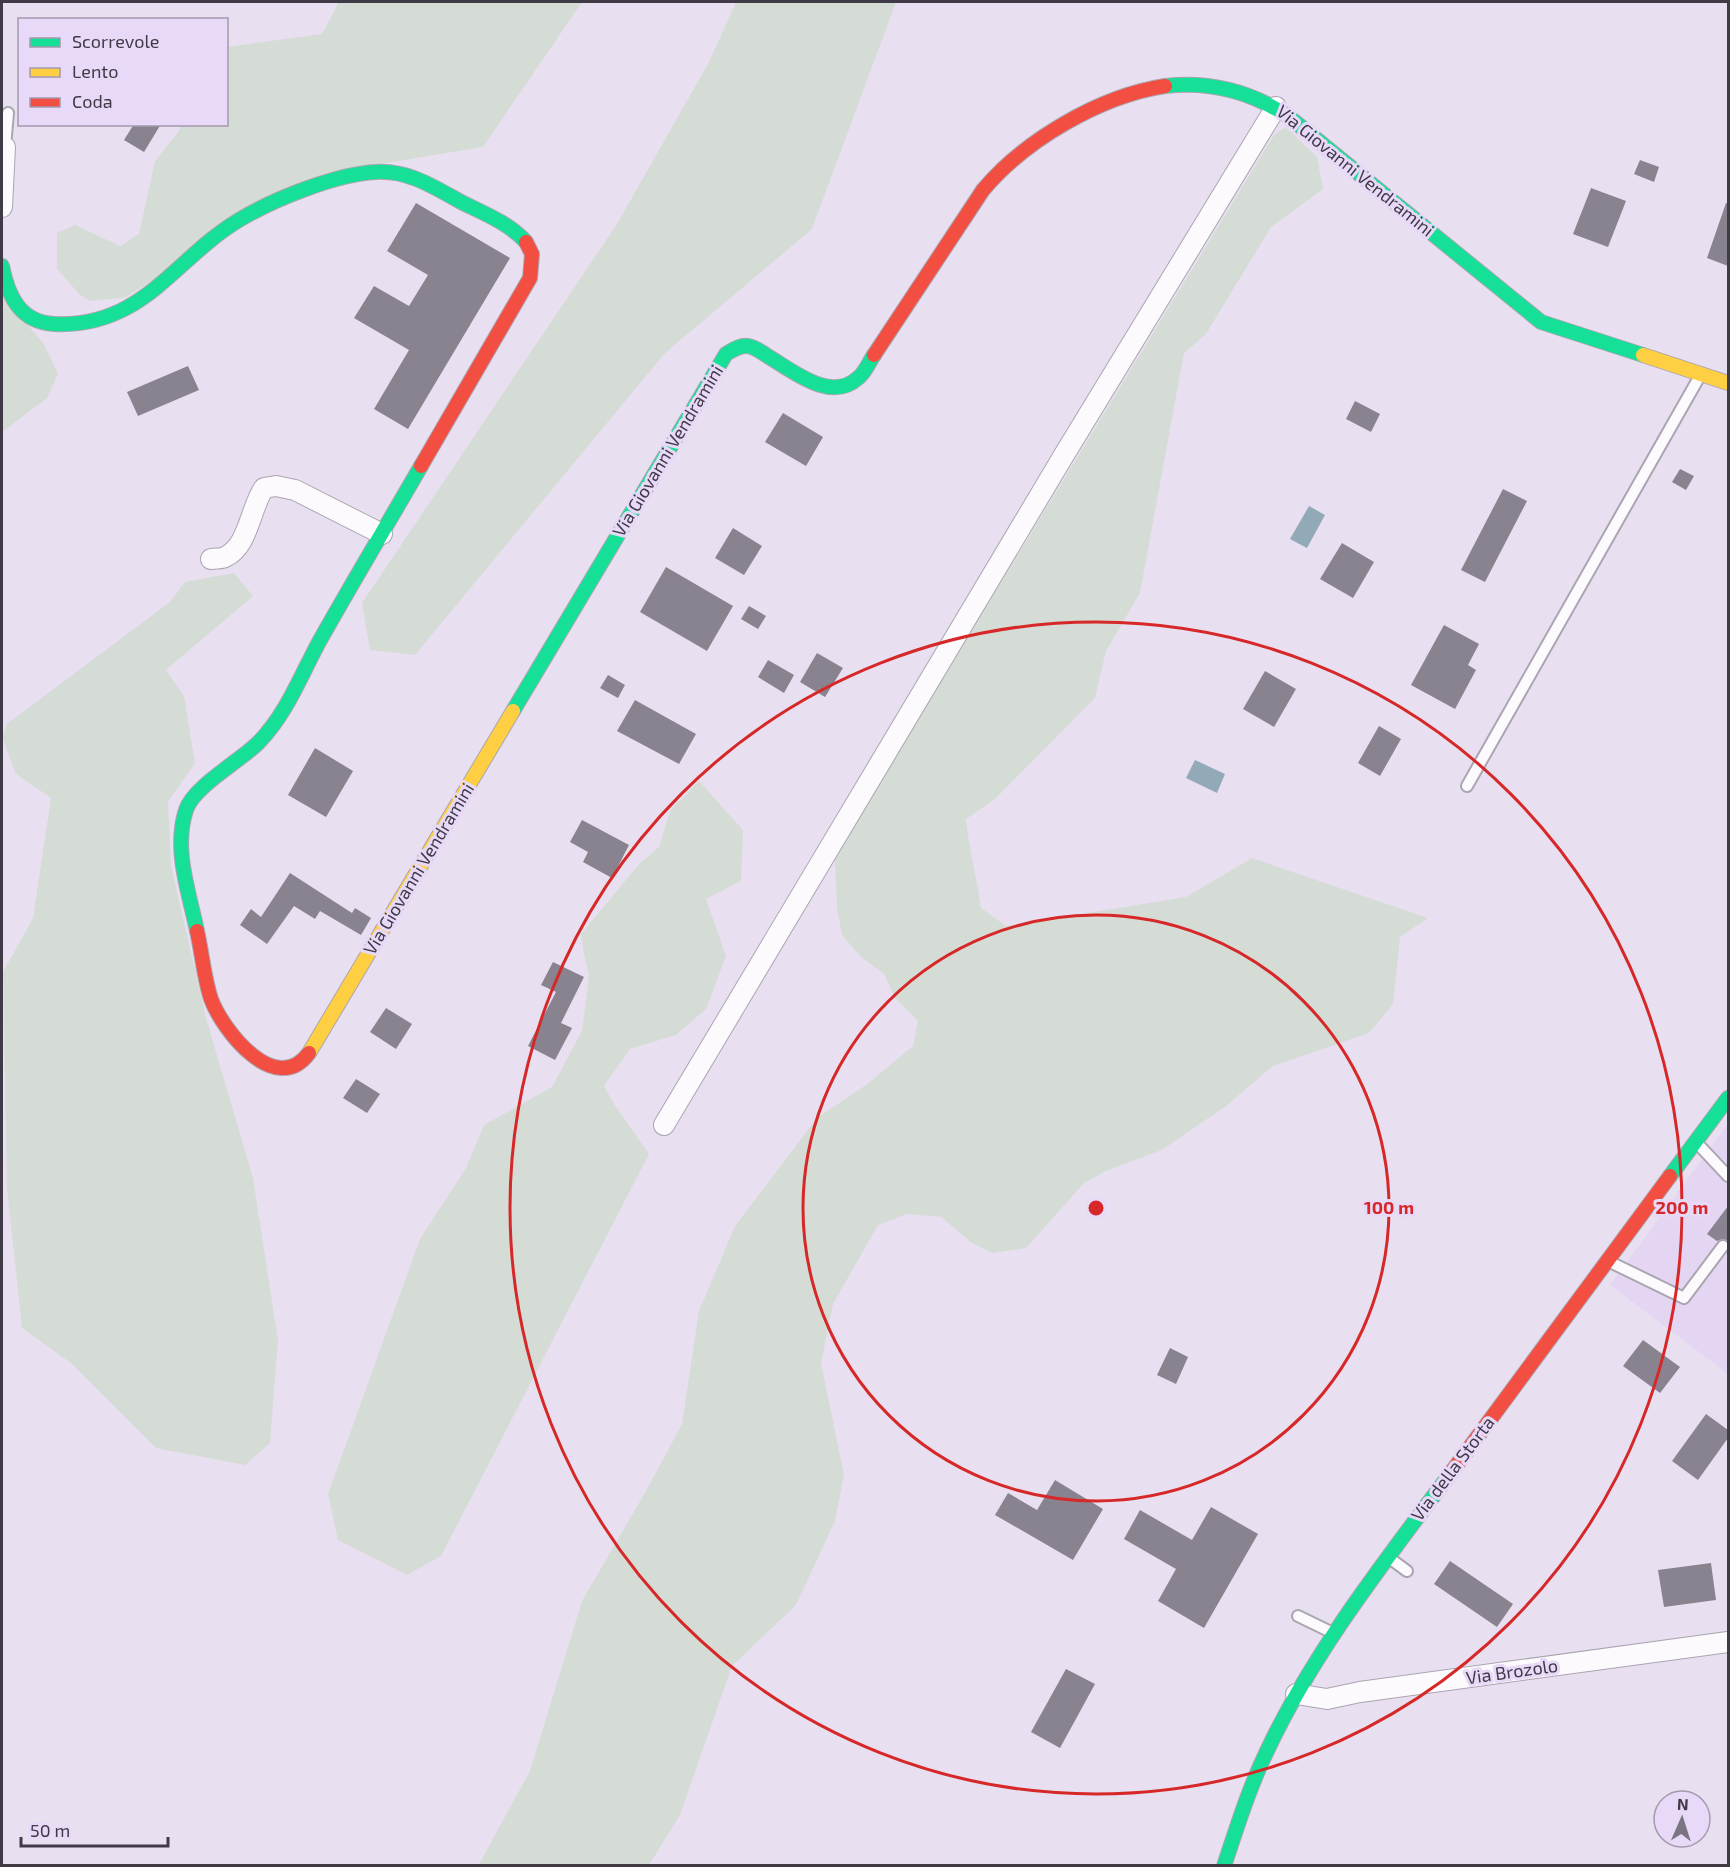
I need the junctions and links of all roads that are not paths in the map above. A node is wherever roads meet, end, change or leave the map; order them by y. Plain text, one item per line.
1 (1276, 107) junction
2 (8, 113) dead end
3 (5, 147) joint
4 (2, 207) edge
5 (2, 266) edge
6 (1701, 374) junction
7 (1728, 383) edge
8 (382, 534) junction
9 (211, 559) dead end
10 (1467, 786) dead end
11 (1728, 1098) edge
12 (664, 1125) dead end
13 (1696, 1142) junction
14 (1728, 1176) edge
15 (1723, 1246) dead end
16 (1608, 1261) junction
17 (1388, 1557) junction
18 (1407, 1571) dead end
19 (1298, 1616) dead end
20 (1333, 1633) junction
21 (1728, 1642) edge
22 (1296, 1694) junction
23 (1224, 1866) edge

1 - 6 street, Via Giovanni Vendramini
1 - 8 street, Via Giovanni Vendramini
1 - 12 street
2 - 3 lane
3 - 4 street
5 - 8 street, Via Giovanni Vendramini
6 - 7 street, Via Giovanni Vendramini
6 - 10 lane
8 - 9 street
11 - 13 street, Via della Storta
13 - 14 lane
13 - 16 street, Via della Storta
15 - 16 lane
16 - 17 street, Via della Storta
17 - 18 lane
17 - 20 street, Via della Storta
19 - 20 lane
20 - 22 street, Via della Storta
21 - 22 street, Via Brozolo
22 - 23 street, Via della Storta

